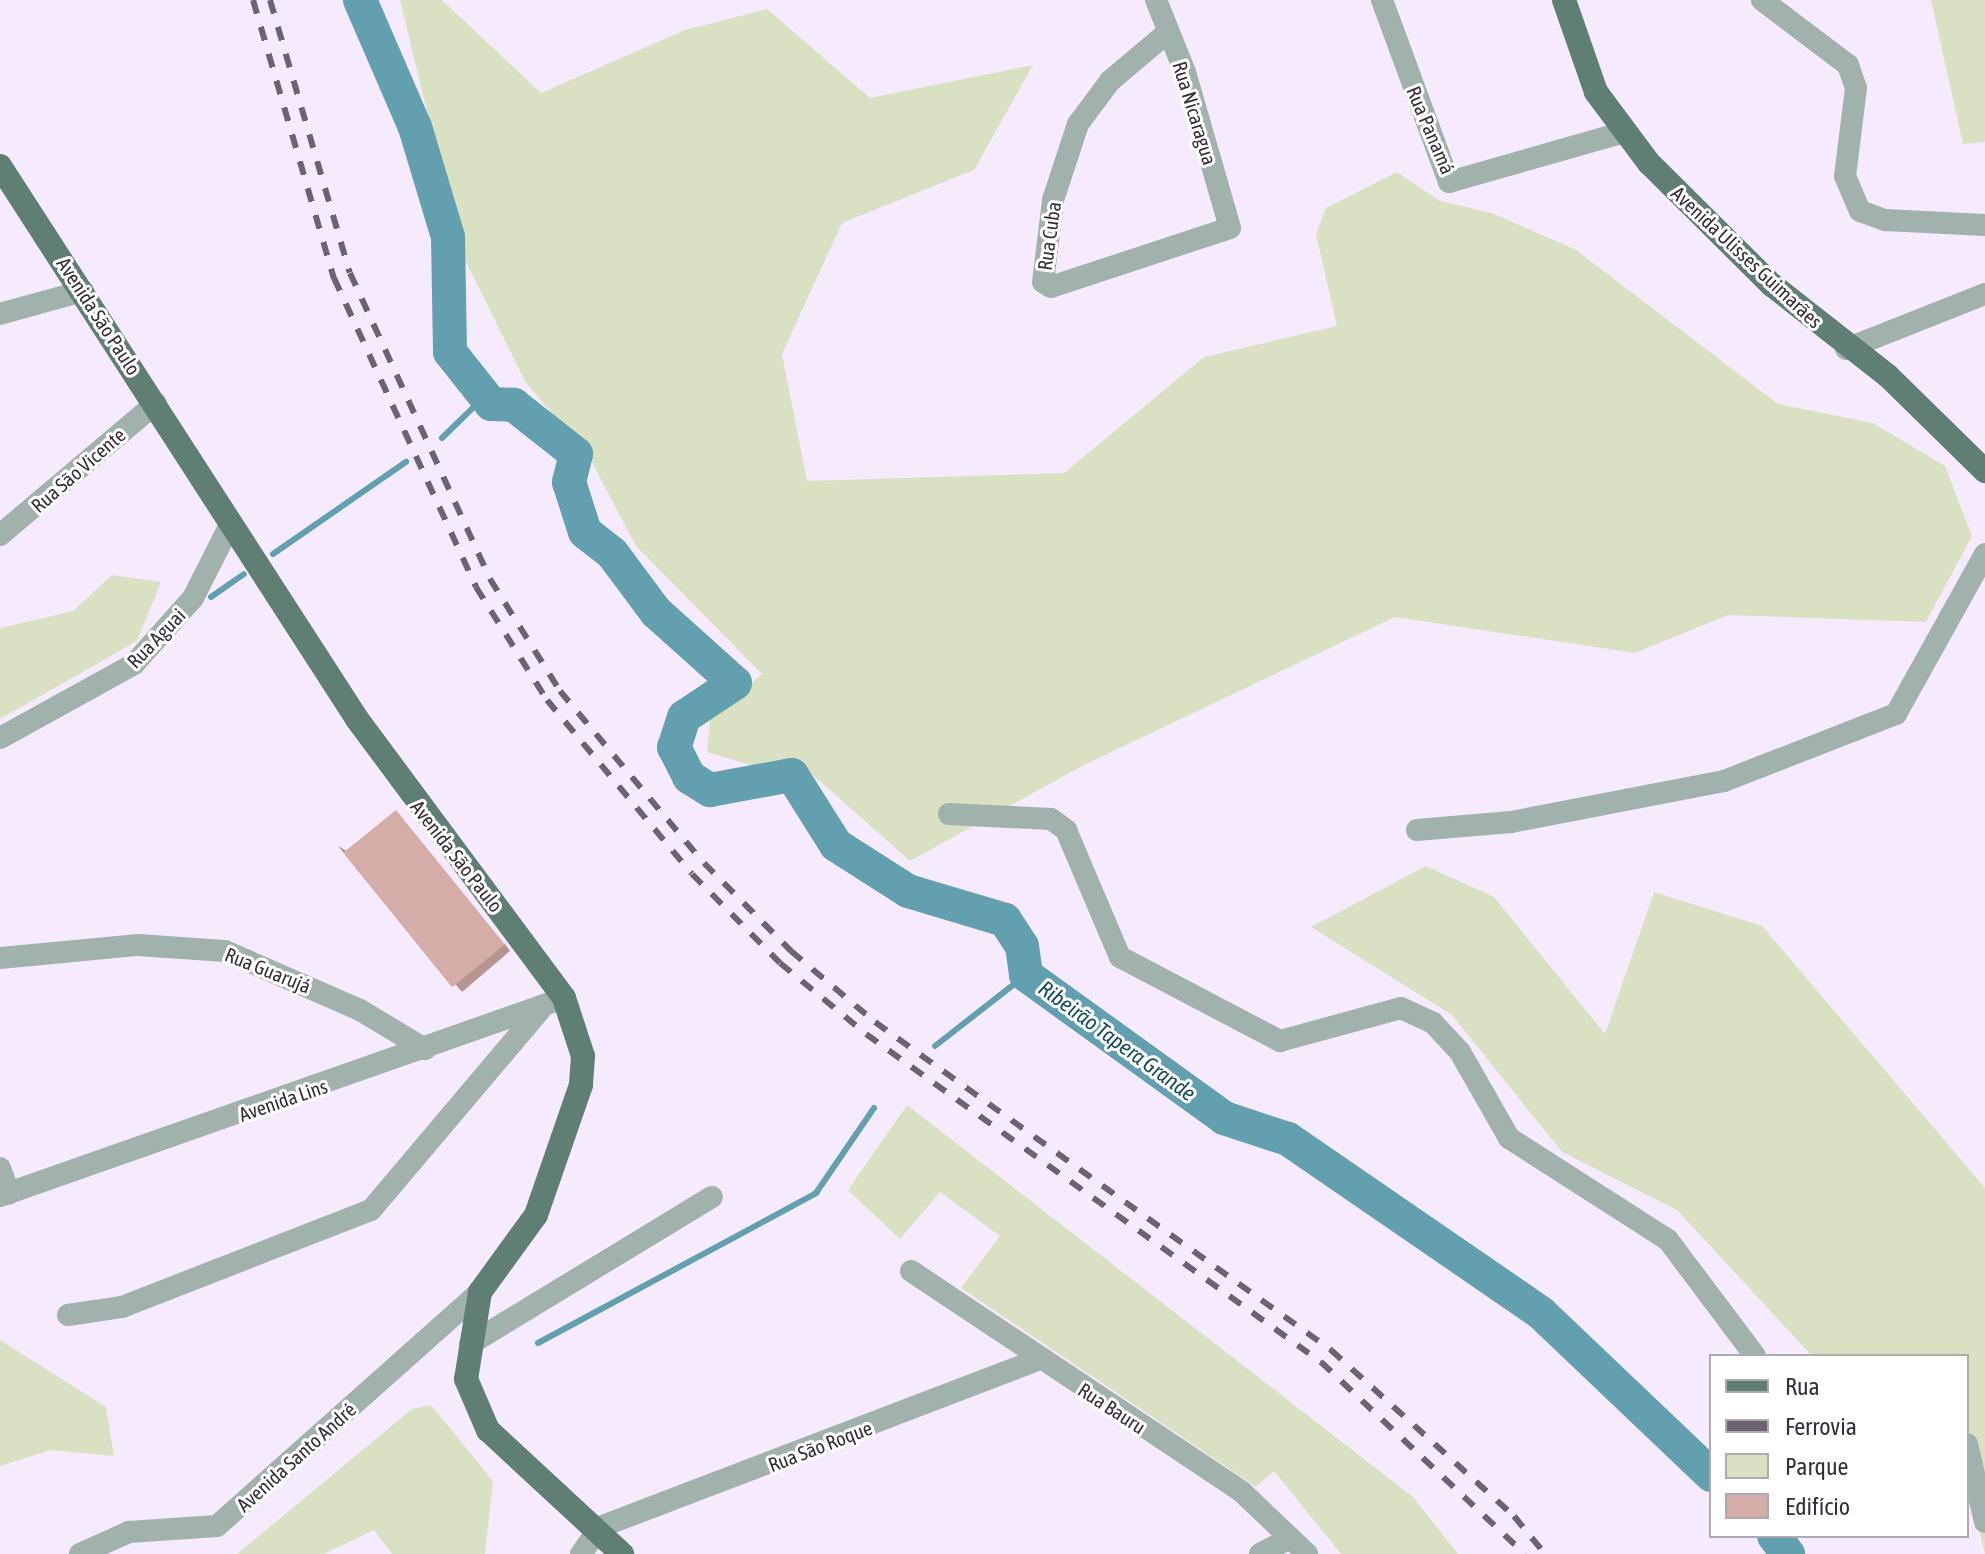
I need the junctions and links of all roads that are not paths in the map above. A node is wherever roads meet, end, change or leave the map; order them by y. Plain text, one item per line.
1 (1156, 0) edge
2 (1382, 0) edge
3 (1564, 0) edge
4 (1762, 0) edge
5 (1167, 33) junction
6 (1625, 132) junction
7 (0, 166) edge
8 (1985, 225) edge
9 (1230, 228) joint
10 (83, 291) junction
11 (1985, 294) edge
12 (0, 314) edge
13 (1846, 349) junction
14 (156, 403) junction
15 (1985, 471) edge
16 (0, 510) edge
17 (22, 519) junction
18 (231, 523) junction
19 (0, 535) edge
20 (1985, 554) edge
21 (0, 738) edge
22 (949, 814) dead end
23 (1417, 830) dead end
24 (0, 958) edge
25 (553, 1003) junction
26 (425, 1049) junction
27 (0, 1168) edge
28 (4, 1194) edge
29 (712, 1197) dead end
30 (911, 1271) dead end
31 (480, 1292) junction
32 (68, 1315) dead end
33 (470, 1344) junction
34 (1754, 1354) edge
35 (1038, 1360) junction
36 (1969, 1453) edge
37 (1985, 1522) edge
38 (600, 1527) junction
39 (1298, 1546) edge
40 (80, 1554) edge
41 (581, 1554) edge
42 (622, 1554) edge
43 (1260, 1554) edge

1 - 5 street, Rua Nicaragua
2 - 6 street, Rua Panamá
3 - 6 main road, Avenida Ulisses Guimarães
4 - 8 street
5 - 9 street, Rua Nicaragua
5 - 9 street, Rua Cuba
6 - 13 main road, Avenida Ulisses Guimarães
7 - 10 main road, Avenida São Paulo
10 - 12 street
10 - 14 main road, Avenida São Paulo
11 - 13 street
13 - 15 main road, Avenida Ulisses Guimarães
14 - 17 street, Rua São Vicente
14 - 18 main road, Avenida São Paulo
16 - 17 street
17 - 19 street, Rua São Vicente
18 - 21 street, Rua Aguai
18 - 25 main road, Avenida São Paulo
20 - 23 street
22 - 34 street
24 - 26 street, Rua Guarujá
25 - 26 street, Avenida Lins
25 - 31 main road, Avenida São Paulo
25 - 32 street
26 - 28 street, Avenida Lins
27 - 28 street
29 - 33 street
30 - 35 street, Rua Bauru
31 - 33 main road, Avenida São Paulo
31 - 40 street, Avenida Santo André
33 - 38 main road, Avenida São Paulo
35 - 38 street, Rua São Roque
35 - 39 street, Rua Bauru
36 - 37 street
38 - 41 street
38 - 42 main road, Avenida São Paulo
39 - 43 street

